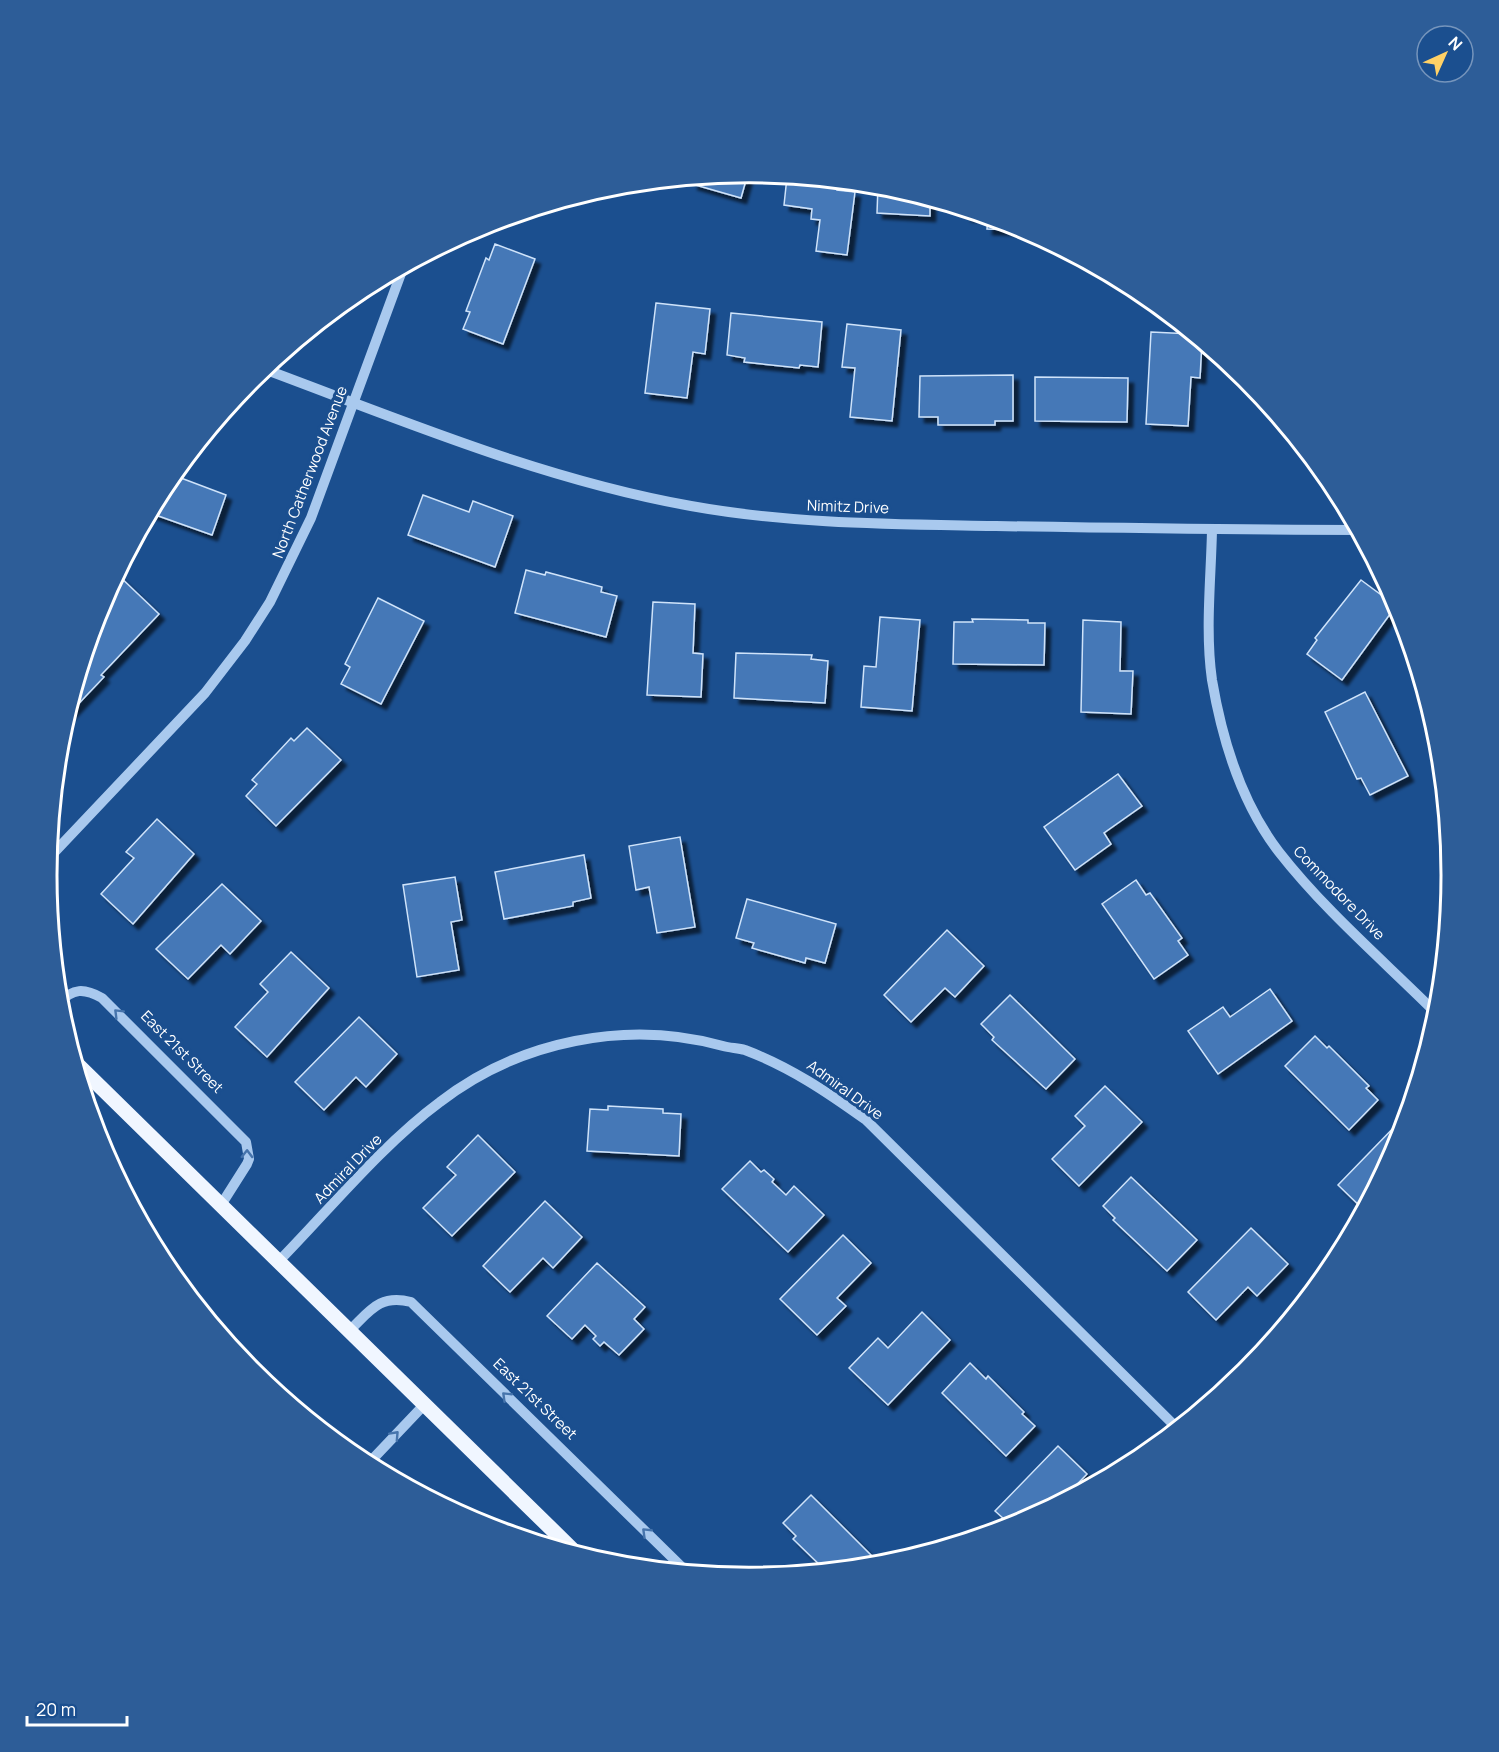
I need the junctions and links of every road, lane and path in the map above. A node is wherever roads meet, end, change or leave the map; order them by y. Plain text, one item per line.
1 (399, 278) edge
2 (274, 373) edge
3 (354, 402) junction
4 (1212, 530) junction
5 (1349, 530) edge
6 (58, 849) edge
7 (67, 994) edge
8 (1430, 1007) edge
9 (86, 1073) edge
10 (221, 1205) junction
11 (279, 1262) junction
12 (349, 1331) junction
13 (424, 1405) junction
14 (1173, 1424) edge
15 (374, 1458) edge
16 (567, 1544) edge
17 (680, 1565) edge

1 - 3 street, North Catherwood Avenue
2 - 3 street, Nimitz Drive
3 - 4 street, Nimitz Drive
3 - 6 street, North Catherwood Avenue
4 - 5 street, Nimitz Drive
4 - 8 street, Commodore Drive
10 -> 7 street, East 21st Street
9 - 10 main road
10 - 11 main road
11 - 12 main road
11 - 14 street, Admiral Drive
12 - 13 main road
17 -> 12 street, East 21st Street
15 -> 13 street
13 - 16 main road

